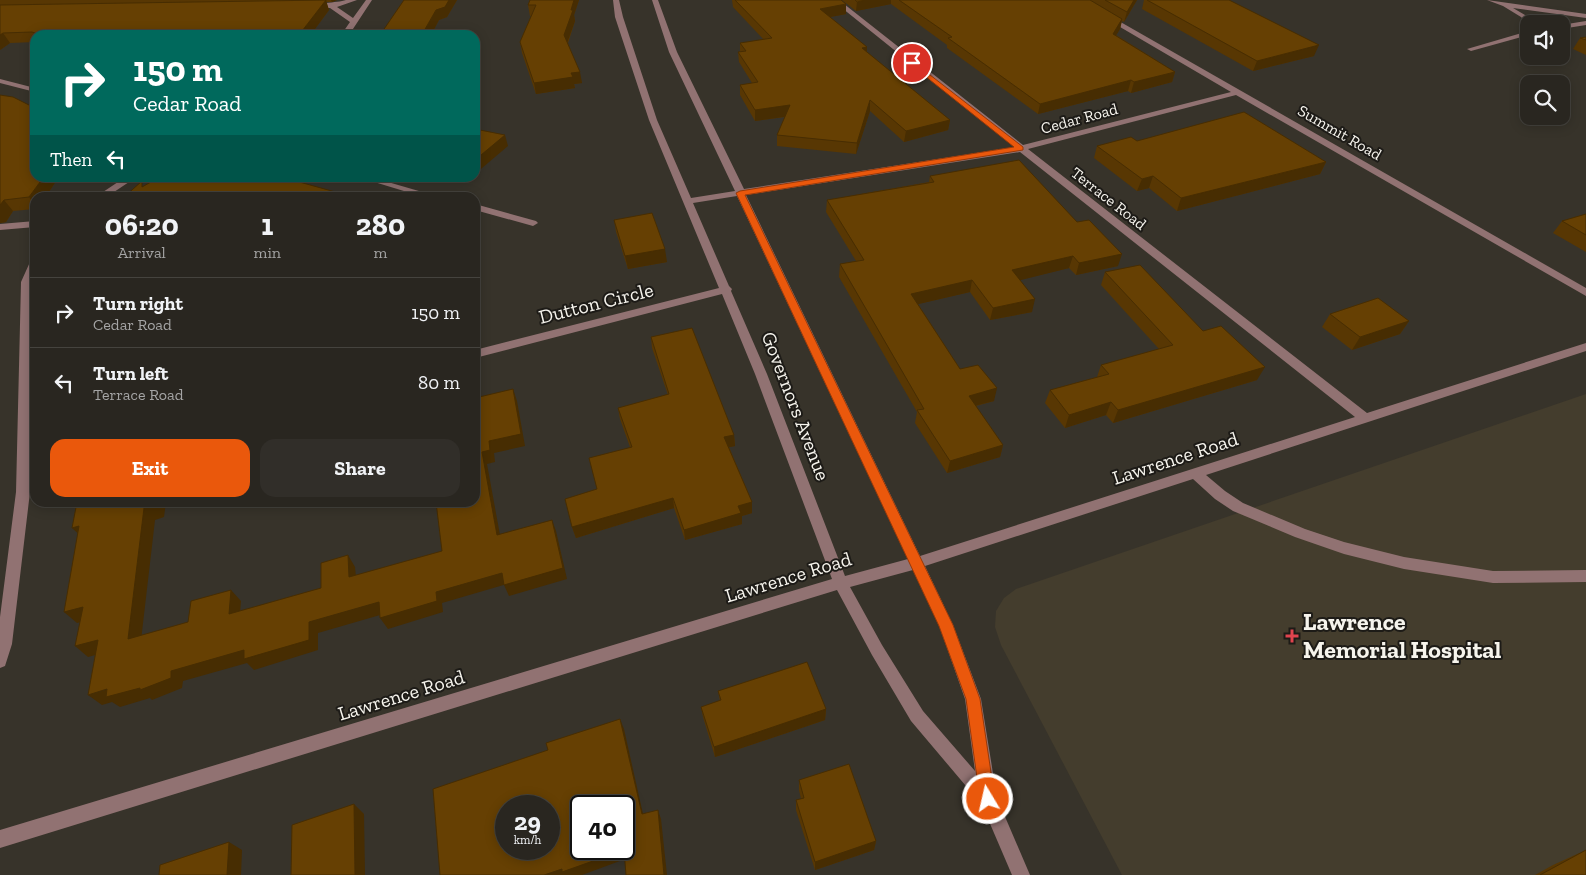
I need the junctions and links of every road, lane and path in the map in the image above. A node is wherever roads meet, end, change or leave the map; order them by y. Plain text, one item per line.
1 (354, 0) edge
2 (369, 0) edge
3 (616, 0) edge
4 (655, 0) edge
5 (835, 0) edge
6 (1078, 0) edge
7 (1490, 0) edge
8 (1502, 4) junction
9 (302, 6) edge
10 (332, 6) junction
11 (1520, 15) edge
12 (1586, 16) edge
13 (353, 21) junction
14 (1586, 23) edge
15 (1570, 26) edge
16 (348, 30) edge
17 (1520, 35) edge
18 (1471, 49) dead end
19 (0, 81) edge
20 (30, 89) edge
21 (1239, 92) junction
22 (1020, 149) junction
23 (121, 182) edge
24 (381, 182) edge
25 (107, 192) edge
26 (417, 192) edge
27 (740, 193) junction
28 (687, 200) junction
29 (480, 209) edge
30 (533, 223) dead end
31 (30, 224) edge
32 (0, 227) edge
33 (30, 273) edge
34 (727, 289) junction
35 (1586, 293) edge
36 (1586, 346) edge
37 (480, 353) edge
38 (1366, 419) junction
39 (1196, 474) junction
40 (916, 563) junction
41 (1586, 576) edge
42 (841, 583) junction
43 (0, 661) edge
44 (988, 799) junction
45 (0, 839) edge
46 (1021, 875) edge

1 - 10 street
2 - 13 street
3 - 28 street, Governors Avenue
4 - 27 street, Governors Avenue
5 - 22 street, Terrace Road
6 - 21 street, Summit Road
7 - 8 street
8 - 11 street
8 - 12 street
9 - 10 street
10 - 13 street
13 - 16 street
14 - 15 street
17 - 18 street
19 - 20 street
21 - 22 street, Cedar Road
21 - 35 street, Summit Road
22 - 27 street, Cedar Road
22 - 38 street, Terrace Road
23 - 25 street
24 - 26 street
27 - 28 street, Cedar Road
27 - 40 street, Governors Avenue
28 - 34 street, Governors Avenue
29 - 30 street
31 - 32 street
33 - 43 street
34 - 37 street, Dutton Circle
34 - 42 street, Governors Avenue
36 - 38 street, Lawrence Road
38 - 39 street, Lawrence Road
39 - 40 street, Lawrence Road
39 - 41 street
40 - 42 street, Lawrence Road
40 - 44 street, Governors Avenue
42 - 44 street, Governors Avenue
42 - 45 street, Lawrence Road
44 - 46 street, Governors Avenue

